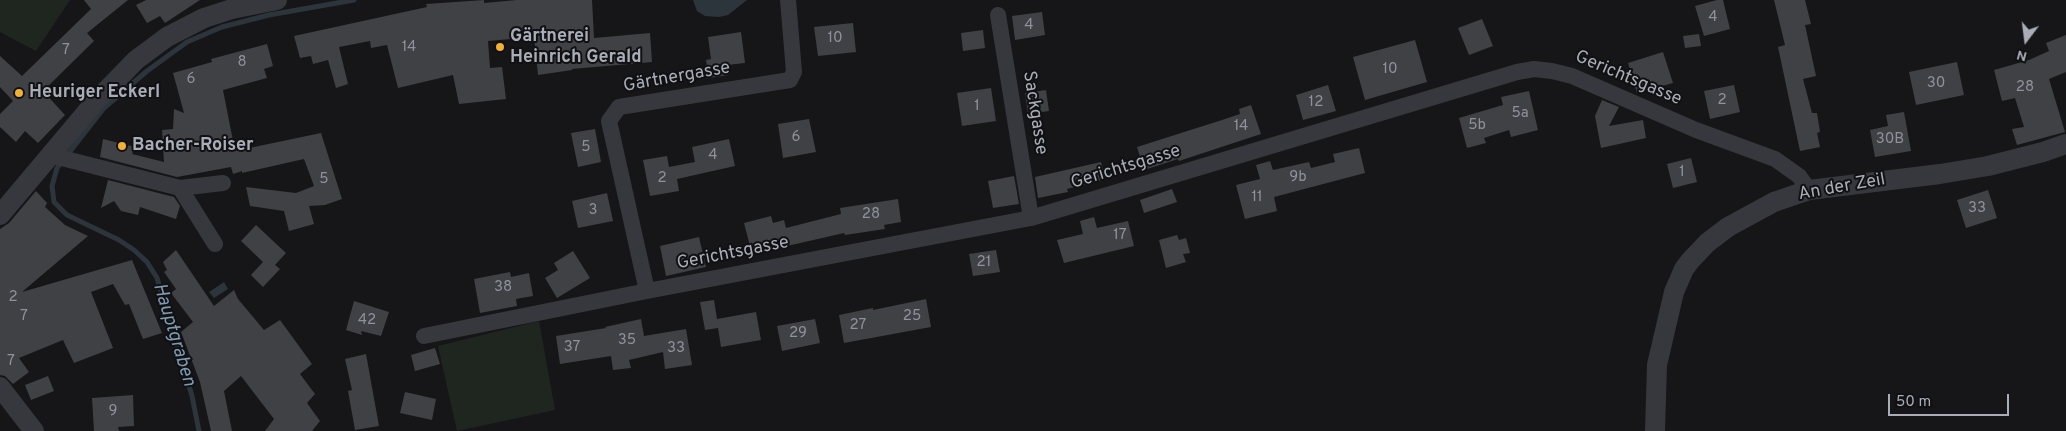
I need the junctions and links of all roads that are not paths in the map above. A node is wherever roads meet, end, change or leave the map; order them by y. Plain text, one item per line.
1 (788, 0) edge
2 (265, 1) edge
3 (998, 15) dead end
4 (2066, 144) edge
5 (50, 155) junction
6 (223, 183) dead end
7 (180, 188) junction
8 (1809, 190) junction
9 (0, 216) edge
10 (1031, 218) junction
11 (215, 244) dead end
12 (647, 291) junction
13 (424, 336) dead end
14 (0, 387) edge
15 (34, 431) edge
16 (1655, 431) edge

1 - 12 street, Gärtnergasse
2 - 5 street
3 - 10 street, Sackgasse
4 - 8 street, An der Zeil
5 - 7 street
5 - 9 street
6 - 7 street
7 - 11 street
8 - 10 street, Gerichtsgasse
8 - 16 street, An der Zeil
10 - 12 street, Gerichtsgasse
12 - 13 street, Gerichtsgasse
14 - 15 street

